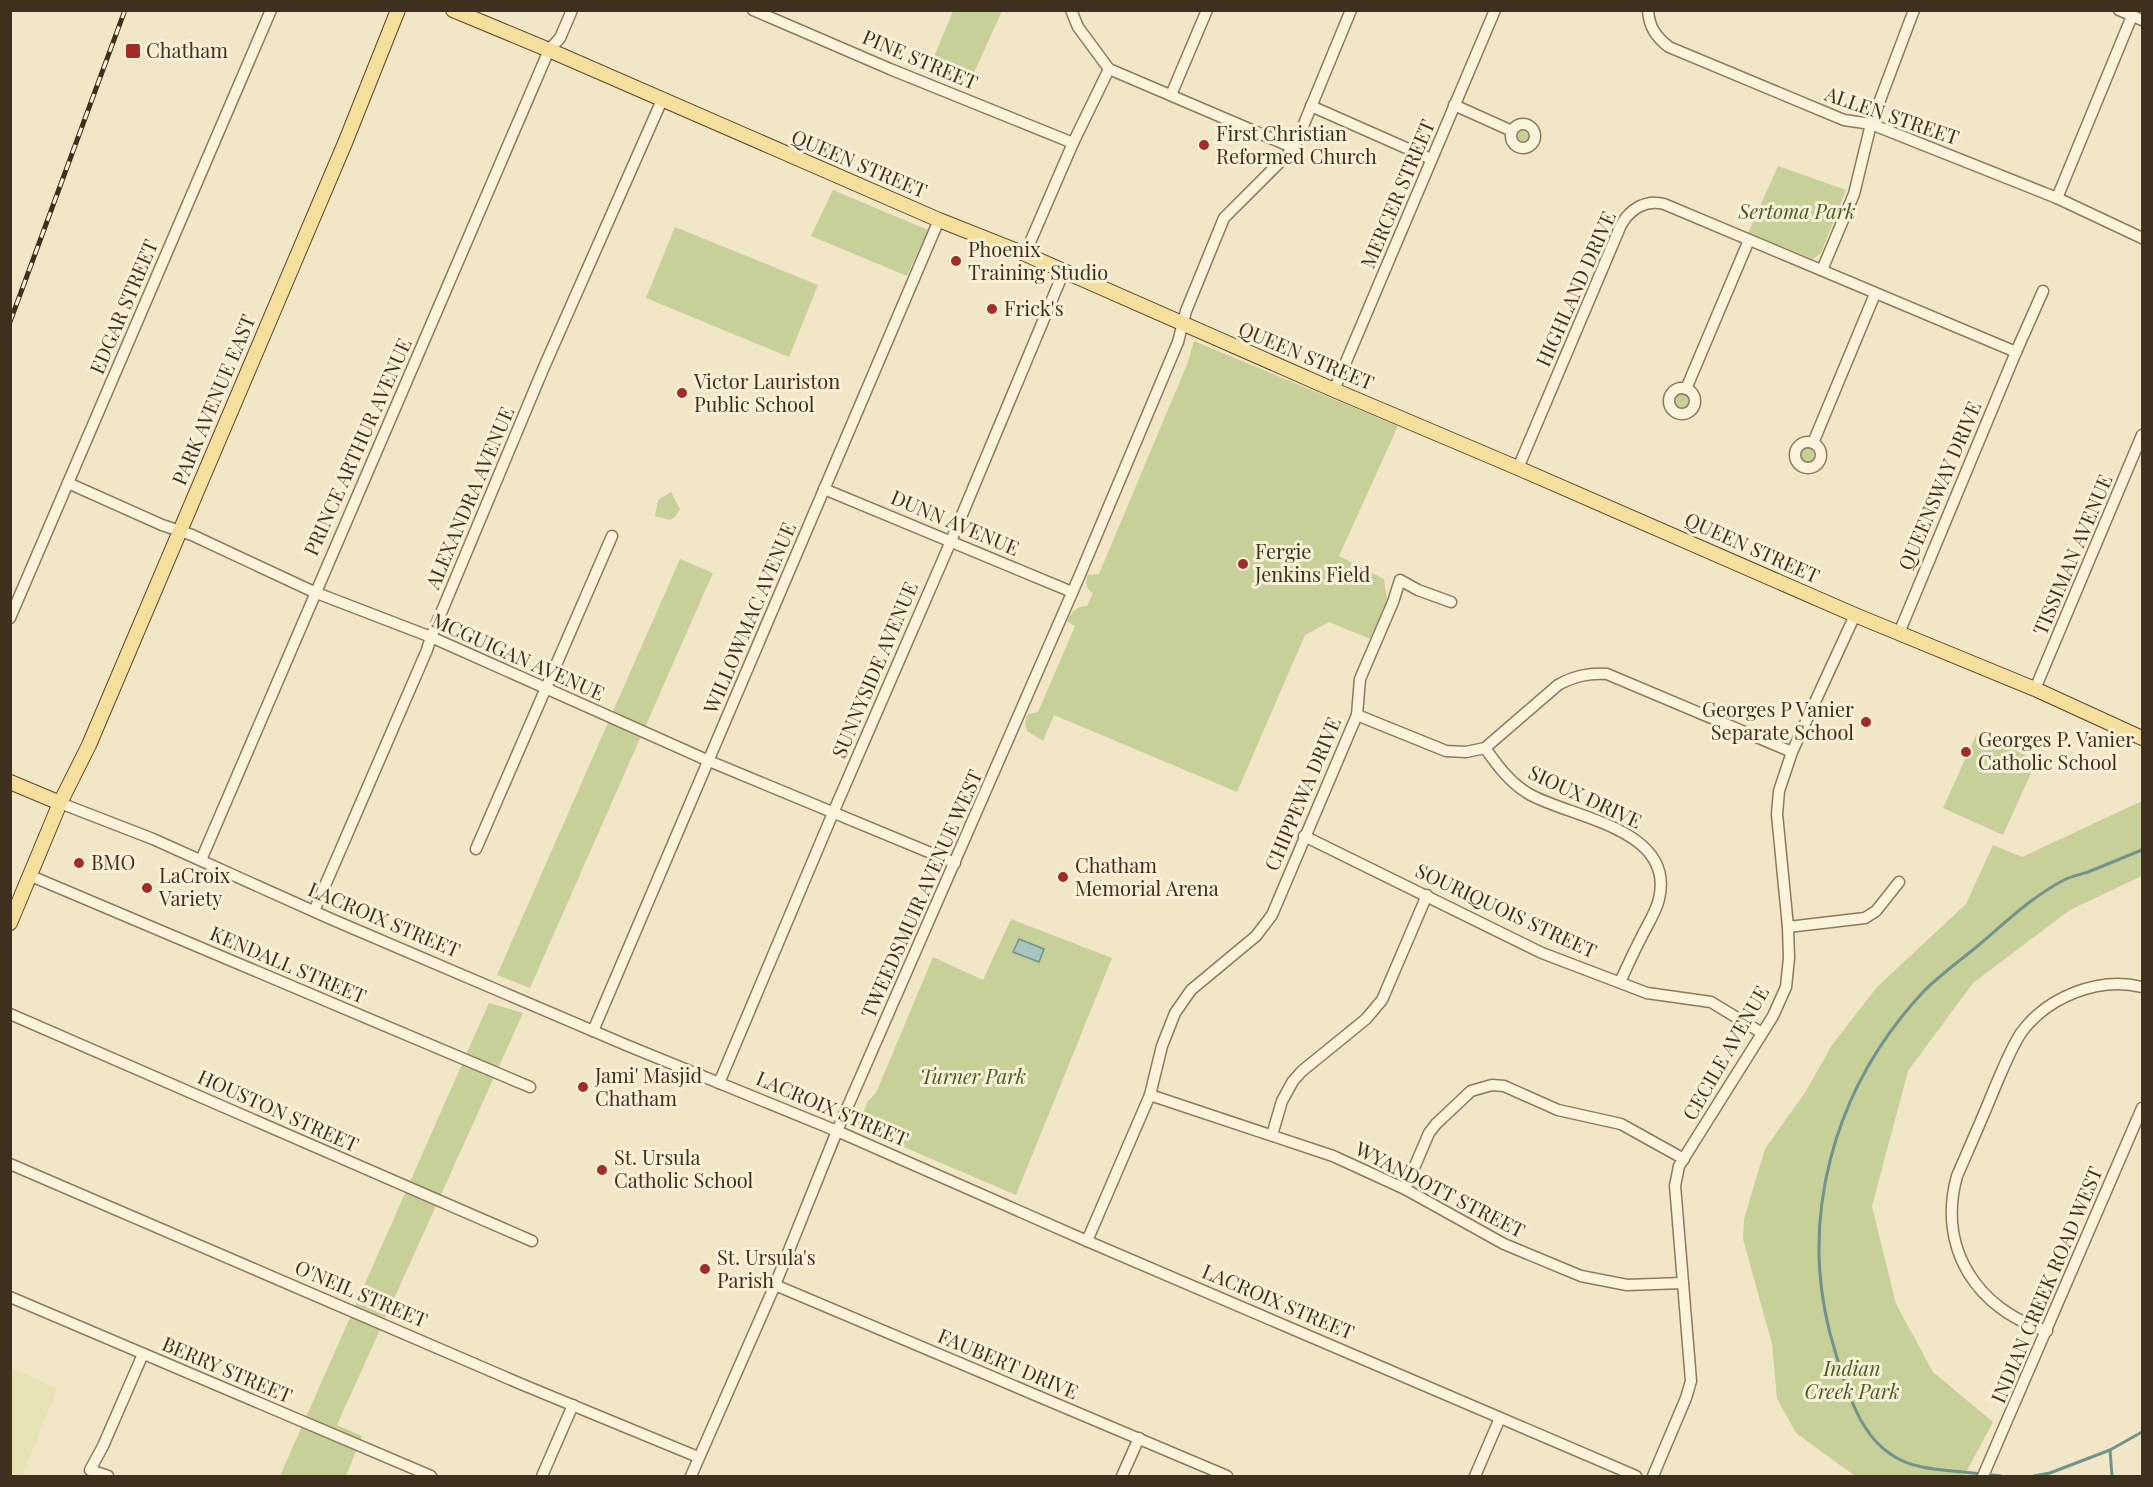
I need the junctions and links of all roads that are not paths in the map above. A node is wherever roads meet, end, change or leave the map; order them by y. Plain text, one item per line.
1 (271, 10) edge
2 (398, 10) edge
3 (453, 10) edge
4 (572, 10) edge
5 (753, 10) edge
6 (1071, 10) edge
7 (1207, 10) edge
8 (1351, 10) edge
9 (1495, 10) edge
10 (1648, 10) edge
11 (1914, 10) edge
12 (2119, 10) edge
13 (2137, 18) edge
14 (549, 50) junction
15 (1109, 69) junction
16 (1171, 95) junction
17 (662, 100) junction
18 (1454, 105) junction
19 (1311, 106) junction
20 (1871, 124) junction
21 (1512, 131) dead end
22 (1073, 143) junction
23 (1294, 148) junction
24 (1431, 159) junction
25 (2057, 198) junction
26 (939, 220) junction
27 (2142, 238) edge
28 (1749, 240) junction
29 (1025, 254) junction
30 (1822, 270) junction
31 (1064, 271) junction
32 (2043, 291) dead end
33 (1875, 294) junction
34 (1183, 324) junction
35 (2016, 352) junction
36 (1686, 389) dead end
37 (1334, 390) junction
38 (2142, 435) edge
39 (1813, 443) dead end
40 (1518, 468) junction
41 (68, 483) junction
42 (824, 489) junction
43 (179, 531) junction
44 (612, 536) dead end
45 (951, 541) junction
46 (314, 592) junction
47 (1072, 592) junction
48 (1450, 602) dead end
49 (1856, 615) junction
50 (10, 618) edge
51 (1899, 633) junction
52 (431, 638) junction
53 (546, 689) junction
54 (2035, 689) junction
55 (1357, 715) junction
56 (2142, 738) edge
57 (1485, 747) junction
58 (1792, 752) junction
59 (709, 761) junction
60 (10, 782) edge
61 (60, 803) junction
62 (833, 813) junction
63 (1305, 836) junction
64 (476, 849) dead end
65 (201, 860) junction
66 (955, 863) junction
67 (31, 876) junction
68 (1899, 882) dead end
69 (1427, 895) junction
70 (314, 911) junction
71 (10, 923) edge
72 (1788, 927) junction
73 (1620, 982) junction
74 (2142, 987) edge
75 (10, 1014) edge
76 (593, 1031) junction
77 (1762, 1033) junction
78 (719, 1083) junction
79 (530, 1087) dead end
80 (1150, 1095) junction
81 (2142, 1108) edge
82 (837, 1131) junction
83 (1272, 1135) junction
84 (1684, 1159) junction
85 (10, 1164) edge
86 (1405, 1189) junction
87 (532, 1241) dead end
88 (1087, 1241) junction
89 (1683, 1283) junction
90 (775, 1285) junction
91 (10, 1297) edge
92 (2047, 1331) junction
93 (143, 1354) junction
94 (573, 1405) junction
95 (1500, 1418) junction
96 (1139, 1438) junction
97 (698, 1457) junction
98 (108, 1476) edge
99 (431, 1476) edge
100 (542, 1476) edge
101 (691, 1476) edge
102 (1122, 1476) edge
103 (1227, 1476) edge
104 (1474, 1476) edge
105 (1636, 1476) edge
106 (1653, 1476) edge
107 (1983, 1476) edge

1 - 41 street, EDGAR STREET
2 - 43 main road, PARK AVENUE EAST
3 - 14 main road, QUEEN STREET
4 - 14 street, PRINCE ARTHUR AVENUE
5 - 22 street, PINE STREET
6 - 15 street
7 - 16 street
8 - 19 street
9 - 18 street, MERCER STREET
10 - 20 street, ALLEN STREET
11 - 20 street
12 - 13 street
13 - 25 street
14 - 17 main road, QUEEN STREET
14 - 46 street, PRINCE ARTHUR AVENUE
15 - 16 street
15 - 22 street
16 - 23 street
17 - 26 main road, QUEEN STREET
17 - 52 street, ALEXANDRA AVENUE
18 - 21 street
18 - 24 street, MERCER STREET
19 - 23 street
19 - 24 street
20 - 25 street, ALLEN STREET
20 - 30 street
22 - 29 street
23 - 34 street, TWEEDSMUIR AVENUE WEST
24 - 37 street, MERCER STREET
25 - 27 street, ALLEN STREET
26 - 29 main road, QUEEN STREET
26 - 42 street, WILLOWMAC AVENUE
28 - 30 street, HIGHLAND DRIVE
28 - 36 street
28 - 40 street, HIGHLAND DRIVE
29 - 31 main road, QUEEN STREET
30 - 33 street, HIGHLAND DRIVE
31 - 34 main road, QUEEN STREET
31 - 45 street, SUNNYSIDE AVENUE
32 - 35 street, QUEENSWAY DRIVE
33 - 35 street, HIGHLAND DRIVE
33 - 39 street
34 - 37 main road, QUEEN STREET
34 - 47 street, TWEEDSMUIR AVENUE WEST
35 - 51 street, QUEENSWAY DRIVE
37 - 40 main road, QUEEN STREET
38 - 54 street, TISSIMAN AVENUE
40 - 49 main road, QUEEN STREET
41 - 43 street, MCGUIGAN AVENUE
41 - 50 street, EDGAR STREET
42 - 45 street, DUNN AVENUE
42 - 59 street, WILLOWMAC AVENUE
43 - 46 street, MCGUIGAN AVENUE
43 - 61 main road, PARK AVENUE EAST
44 - 53 street
45 - 47 street, DUNN AVENUE
45 - 62 street, SUNNYSIDE AVENUE
46 - 52 street, MCGUIGAN AVENUE
46 - 65 street, PRINCE ARTHUR AVENUE
47 - 66 street, TWEEDSMUIR AVENUE WEST
48 - 55 street
49 - 51 main road, QUEEN STREET
49 - 58 street, CECILE AVENUE
51 - 54 main road, QUEEN STREET
52 - 53 street, MCGUIGAN AVENUE
52 - 70 street, ALEXANDRA AVENUE
53 - 59 street, MCGUIGAN AVENUE
53 - 64 street
54 - 56 main road, QUEEN STREET
55 - 57 street, CHIPPEWA DRIVE
55 - 63 street, CHIPPEWA DRIVE
57 - 58 street
57 - 73 street, SIOUX DRIVE
58 - 72 street, CECILE AVENUE
59 - 62 street, MCGUIGAN AVENUE
59 - 76 street, WILLOWMAC AVENUE
60 - 61 main road, LACROIX STREET
61 - 65 street, LACROIX STREET
61 - 67 main road, PARK AVENUE EAST
62 - 66 street, MCGUIGAN AVENUE
62 - 78 street, SUNNYSIDE AVENUE
63 - 69 street, SOURIQUOIS STREET
63 - 80 street, CHIPPEWA DRIVE
65 - 70 street, LACROIX STREET
66 - 82 street, TWEEDSMUIR AVENUE WEST
67 - 71 main road, PARK AVENUE EAST
67 - 79 street, KENDALL STREET
68 - 72 street
69 - 73 street, SOURIQUOIS STREET
69 - 83 street
70 - 76 street, LACROIX STREET
72 - 77 street, CECILE AVENUE
73 - 77 street, SOURIQUOIS STREET
74 - 92 street
75 - 87 street, HOUSTON STREET
76 - 78 street, LACROIX STREET
77 - 84 street, CECILE AVENUE
78 - 82 street, LACROIX STREET
80 - 83 street, WYANDOTT STREET
80 - 88 street, CHIPPEWA DRIVE
81 - 92 street, INDIAN CREEK ROAD WEST
82 - 88 street, LACROIX STREET
82 - 90 street, TWEEDSMUIR AVENUE WEST
83 - 86 street, WYANDOTT STREET
84 - 86 street
84 - 89 street, CECILE AVENUE
85 - 94 street, O'NEIL STREET
86 - 89 street, WYANDOTT STREET
88 - 95 street, LACROIX STREET
89 - 106 street, CECILE AVENUE
90 - 96 street, FAUBERT DRIVE
90 - 97 street, TWEEDSMUIR AVENUE WEST
91 - 93 street, BERRY STREET
92 - 107 street, INDIAN CREEK ROAD WEST
93 - 98 street
93 - 99 street, BERRY STREET
94 - 97 street, O'NEIL STREET
94 - 100 street
95 - 104 street
95 - 105 street, LACROIX STREET
96 - 102 street
96 - 103 street, FAUBERT DRIVE
97 - 101 street, TWEEDSMUIR AVENUE WEST

